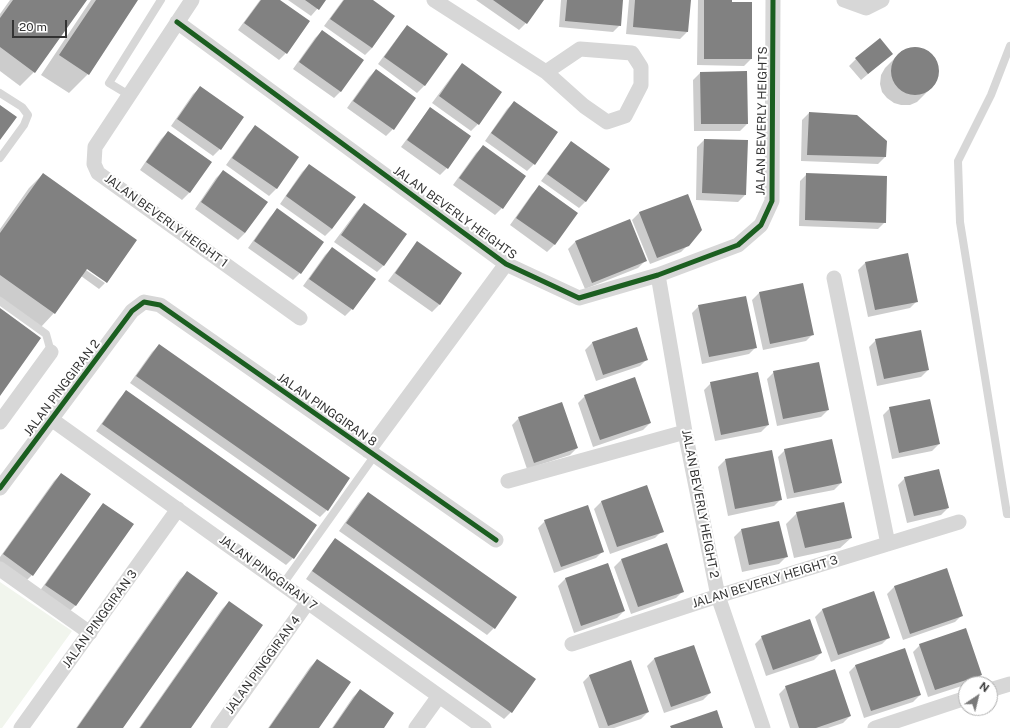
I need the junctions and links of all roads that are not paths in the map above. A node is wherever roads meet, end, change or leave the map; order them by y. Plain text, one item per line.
1 (161, 0) edge
2 (192, 0) edge
3 (434, 0) edge
4 (773, 0) edge
5 (844, 0) edge
6 (882, 0) edge
7 (177, 22) junction
8 (1010, 46) edge
9 (546, 72) junction
10 (0, 93) edge
11 (129, 95) junction
12 (0, 158) edge
13 (506, 264) junction
14 (658, 276) junction
15 (834, 278) dead end
16 (0, 301) edge
17 (144, 302) joint
18 (300, 318) dead end
19 (51, 352) joint
20 (52, 419) junction
21 (0, 422) edge
22 (685, 432) junction
23 (372, 453) junction
24 (508, 481) dead end
25 (0, 488) edge
26 (178, 509) junction
27 (1010, 514) edge
28 (959, 522) dead end
29 (496, 540) dead end
30 (888, 544) junction
31 (0, 569) edge
32 (283, 584) junction
33 (718, 596) junction
34 (308, 602) junction
35 (90, 633) junction
36 (572, 644) dead end
37 (1010, 684) edge
38 (998, 688) edge
39 (439, 696) junction
40 (958, 701) edge
41 (881, 727) edge
42 (22, 728) edge
43 (218, 728) edge
44 (416, 728) edge
45 (484, 728) edge
46 (763, 728) edge

1 - 11 lane
2 - 7 street, JALAN BEVERLY HEIGHT 1
3 - 9 street
4 - 14 street, JALAN BEVERLY HEIGHTS
5 - 6 street
7 - 11 street, JALAN BEVERLY HEIGHT 1
7 - 13 street, JALAN BEVERLY HEIGHTS
8 - 27 lane
9 - 9 street
10 - 12 lane
11 - 18 street, JALAN BEVERLY HEIGHT 1
13 - 14 street, JALAN BEVERLY HEIGHTS
13 - 23 street
14 - 22 street, JALAN BEVERLY HEIGHT 2
15 - 30 street
16 - 19 lane
17 - 20 street, JALAN PINGGIRAN 2
17 - 23 street, JALAN PINGGIRAN 8
19 - 21 street
20 - 25 street, JALAN PINGGIRAN 2
20 - 26 street, JALAN PINGGIRAN 7
22 - 24 street
22 - 33 street, JALAN BEVERLY HEIGHT 2
23 - 29 street, JALAN PINGGIRAN 8
23 - 32 lane
26 - 32 street, JALAN PINGGIRAN 7
26 - 35 street, JALAN PINGGIRAN 3
28 - 30 street, JALAN BEVERLY HEIGHT 3
30 - 33 street, JALAN BEVERLY HEIGHT 3
31 - 35 street
32 - 34 street, JALAN PINGGIRAN 7
33 - 36 street, JALAN BEVERLY HEIGHT 3
33 - 46 street, JALAN BEVERLY HEIGHT 2
34 - 39 street, JALAN PINGGIRAN 7
34 - 43 street, JALAN PINGGIRAN 4
35 - 42 street, JALAN PINGGIRAN 3
37 - 38 street
39 - 44 street
39 - 45 street, JALAN PINGGIRAN 7
40 - 41 street

